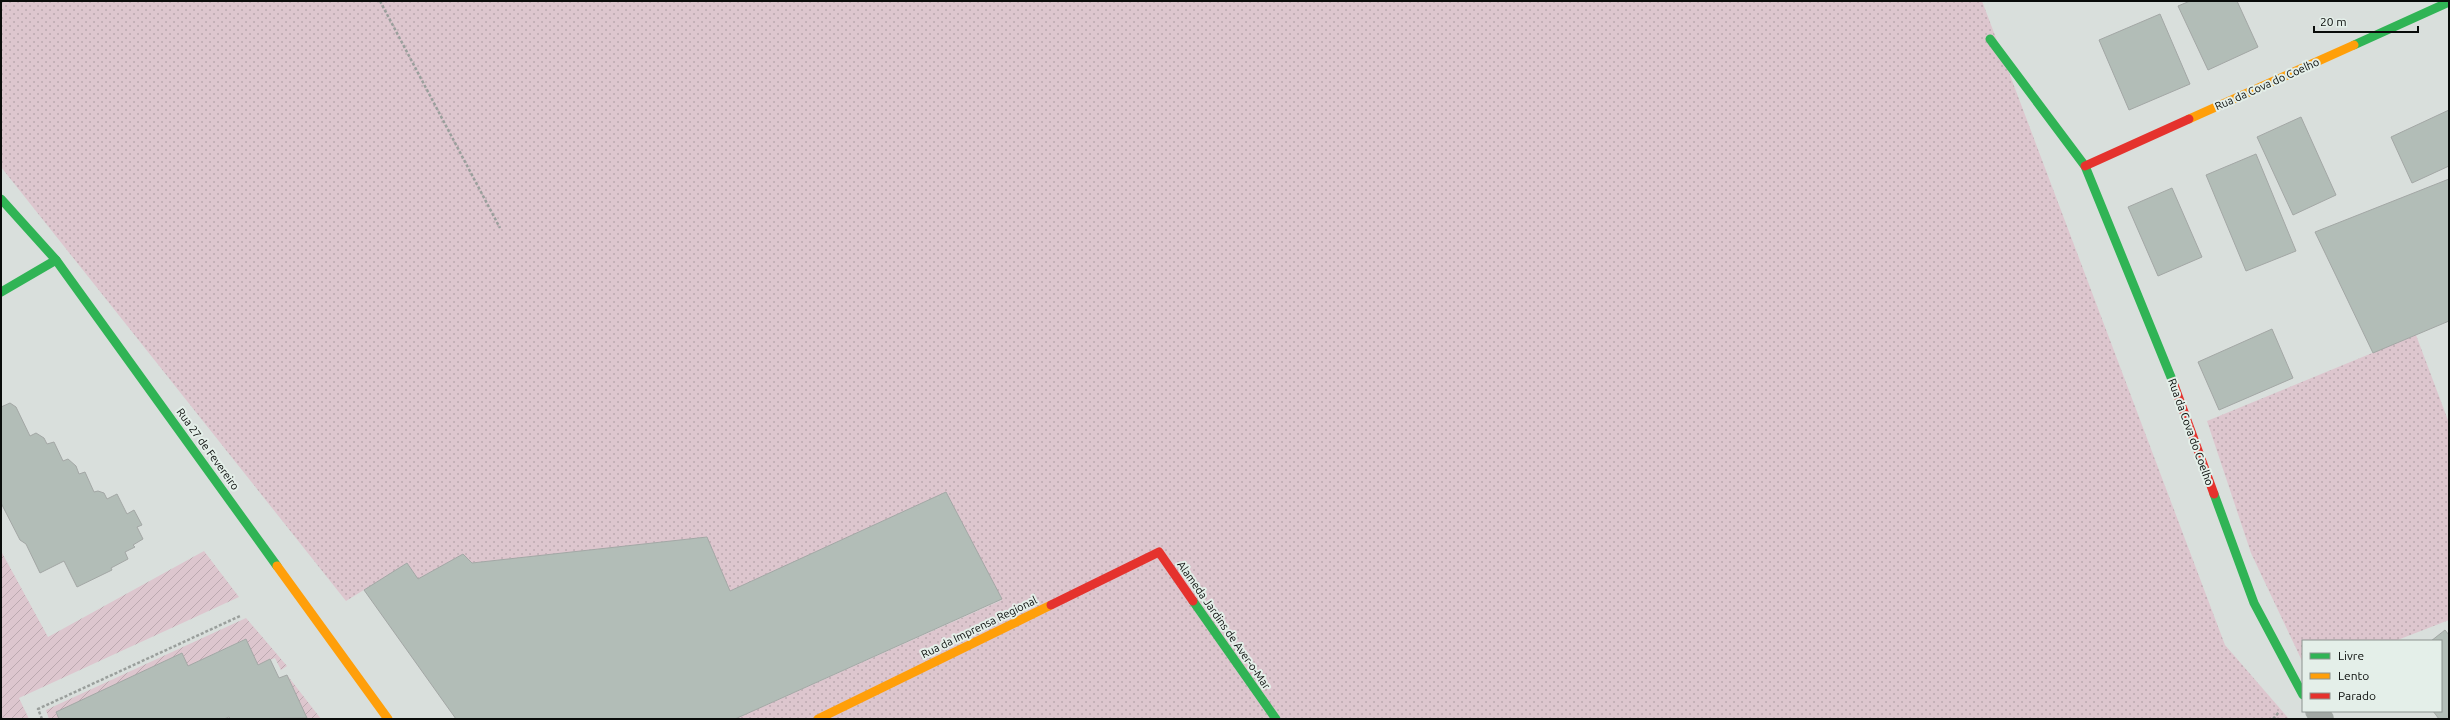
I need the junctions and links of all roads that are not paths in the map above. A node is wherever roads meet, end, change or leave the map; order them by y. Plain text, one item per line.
1 (2449, 2) edge
2 (1990, 38) dead end
3 (2085, 166) junction
4 (1, 199) edge
5 (56, 260) junction
6 (1, 292) edge
7 (1150, 557) joint
8 (2302, 693) edge
9 (388, 719) edge
10 (818, 719) edge
11 (1276, 719) edge

1 - 3 street, Rua da Cova do Coelho
2 - 3 street, Rua da Cova do Coelho
3 - 8 street, Rua da Cova do Coelho
4 - 5 street, Rua 27 de Fevereiro
5 - 6 street
5 - 9 street, Rua 27 de Fevereiro
7 - 10 street, Rua da Imprensa Regional
7 - 11 street, Alameda Jardins de Aver-o-Mar

